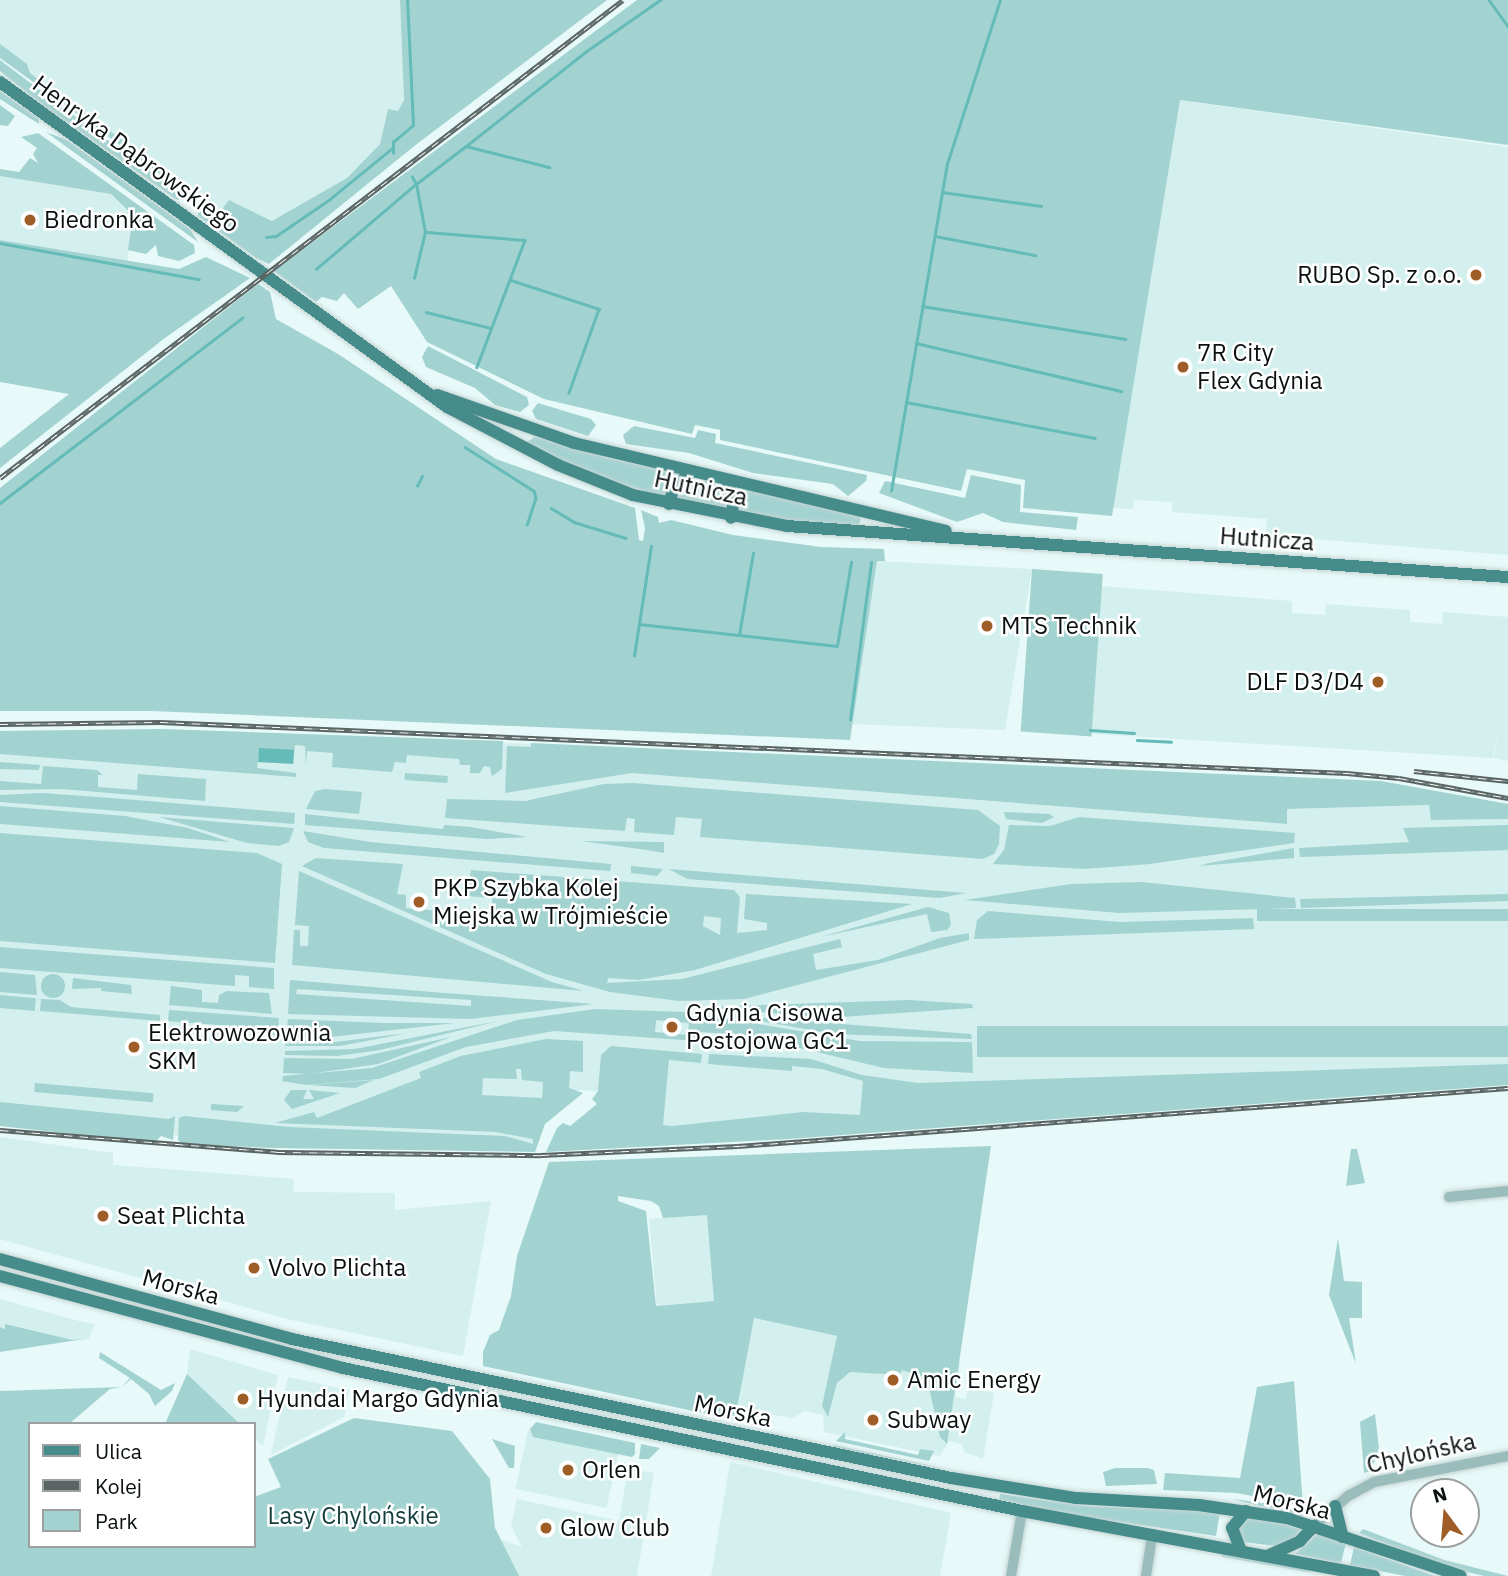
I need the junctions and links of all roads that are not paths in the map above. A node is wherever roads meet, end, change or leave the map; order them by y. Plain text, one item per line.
1 (0, 82) edge
2 (247, 260) joint
3 (437, 395) junction
4 (527, 427) junction
5 (517, 445) junction
6 (692, 472) junction
7 (727, 480) junction
8 (669, 504) junction
9 (868, 513) junction
10 (731, 518) junction
11 (866, 532) junction
12 (980, 539) junction
13 (1508, 577) edge
14 (1508, 1191) edge
15 (1449, 1197) dead end
16 (0, 1259) edge
17 (0, 1276) edge
18 (1508, 1456) edge
19 (1335, 1506) junction
20 (1022, 1511) junction
21 (1245, 1511) junction
22 (1314, 1526) junction
23 (1152, 1536) junction
24 (1343, 1537) junction
25 (1241, 1551) junction
26 (1266, 1556) junction
27 (1326, 1571) edge
28 (1011, 1576) edge
29 (1146, 1576) edge
30 (1374, 1576) edge
31 (1461, 1576) edge

1 - 2 main road, Henryka Dąbrowskiego
2 - 3 main road, Hutnicza
3 - 4 main road, Hutnicza
3 - 5 main road, Hutnicza
4 - 5 main road
4 - 6 main road, Hutnicza
5 - 8 main road, Hutnicza
6 - 7 main road, Hutnicza
6 - 8 main road
7 - 9 main road, Hutnicza
7 - 10 main road
8 - 10 main road, Hutnicza
9 - 11 main road
9 - 12 main road, Hutnicza
10 - 11 main road, Hutnicza
11 - 12 main road, Hutnicza
12 - 13 main road, Hutnicza
14 - 15 street
16 - 21 main road, Morska
17 - 20 main road, Morska
18 - 19 street, Chylońska
19 - 22 street, Chylońska
19 - 24 main road
20 - 23 main road, Morska
20 - 28 street
21 - 22 main road, Morska
21 - 25 main road
22 - 24 main road, Morska
22 - 26 main road
23 - 25 main road, Morska
23 - 29 street
24 - 31 main road, Morska
25 - 26 main road, Morska
26 - 27 main road, Morska
27 - 30 main road, Morska

